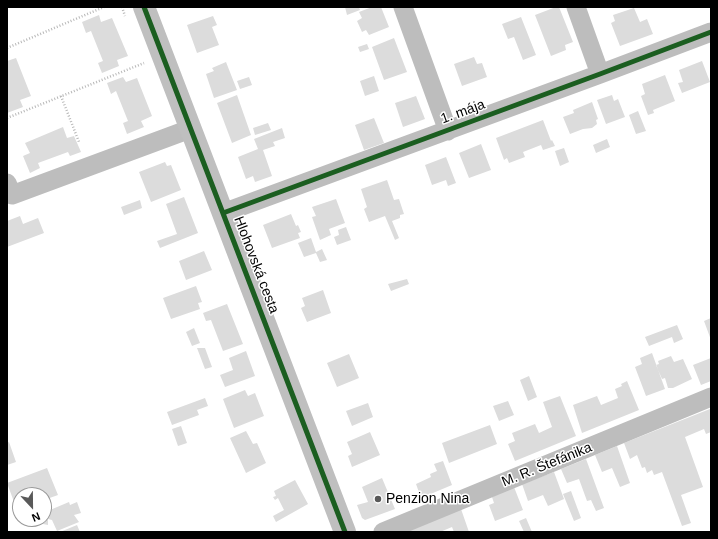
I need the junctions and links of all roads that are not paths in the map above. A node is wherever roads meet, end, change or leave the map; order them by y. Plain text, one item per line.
1 (144, 7) edge
2 (403, 7) edge
3 (576, 7) edge
4 (711, 32) edge
5 (600, 74) junction
6 (190, 129) junction
7 (448, 131) junction
8 (7, 183) edge
9 (223, 213) junction
10 (711, 397) edge
11 (344, 532) edge
12 (382, 532) edge

1 - 6 street, Hlohovská cesta
2 - 7 street, 1. mája
3 - 5 street
4 - 5 street, 1. mája
5 - 7 street, 1. mája
6 - 8 street
6 - 9 street, Hlohovská cesta
7 - 9 street, 1. mája
9 - 11 street, Hlohovská cesta
10 - 12 street, M. R. Štefánika

